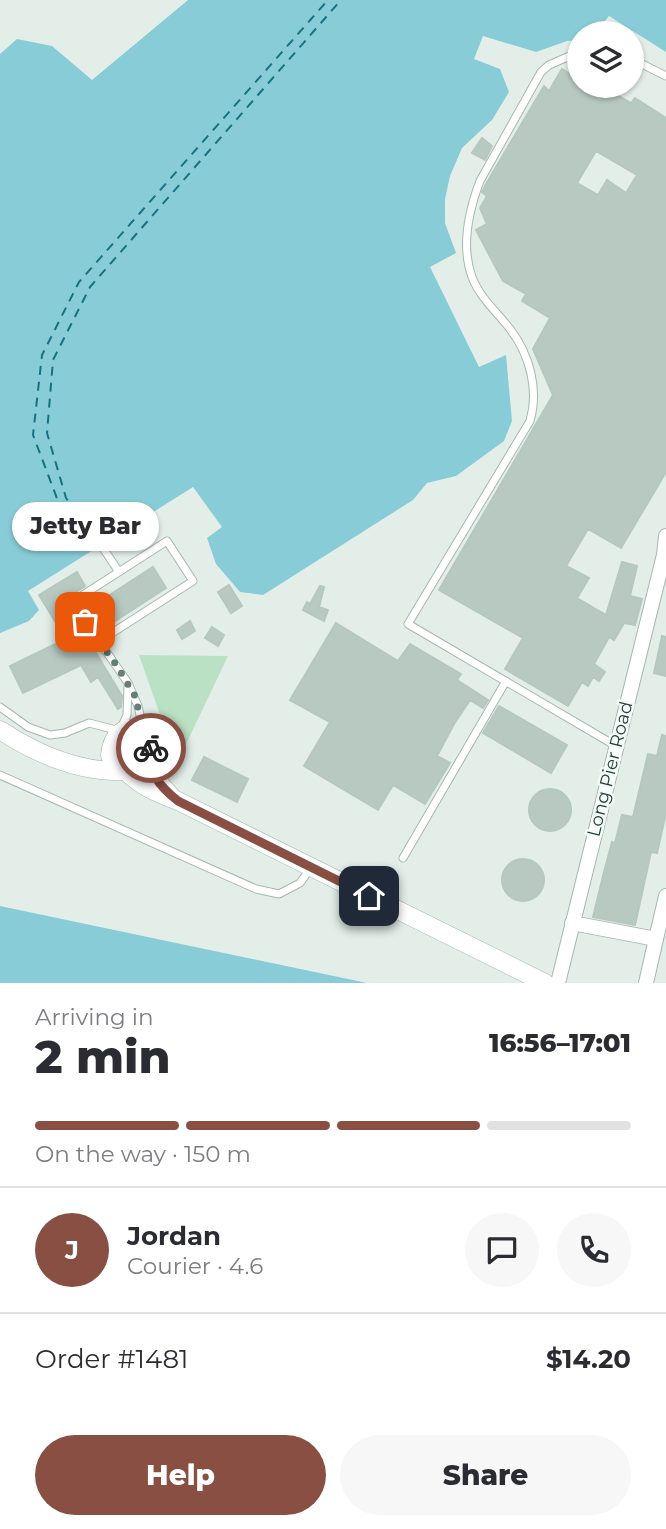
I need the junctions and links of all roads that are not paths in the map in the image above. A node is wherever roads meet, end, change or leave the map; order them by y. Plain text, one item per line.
1 (567, 57) edge
2 (644, 65) edge
3 (666, 76) edge
4 (666, 536) edge
5 (101, 545) dead end
6 (665, 555) edge
7 (119, 572) junction
8 (98, 642) junction
9 (506, 681) junction
10 (128, 683) junction
11 (0, 707) edge
12 (100, 727) junction
13 (0, 730) edge
14 (144, 732) junction
15 (114, 740) junction
16 (616, 746) junction
17 (54, 758) junction
18 (149, 758) junction
19 (126, 771) junction
20 (0, 775) edge
21 (178, 801) junction
22 (403, 858) dead end
23 (311, 867) junction
24 (666, 896) edge
25 (572, 923) junction
26 (656, 939) junction
27 (545, 983) edge
28 (558, 983) edge
29 (646, 983) edge

1 - 9 lane
2 - 3 lane
4 - 6 street, Long Pier Road
5 - 7 lane
6 - 16 street, Long Pier Road
7 - 8 lane
7 - 8 lane
8 - 10 lane
9 - 16 lane
9 - 22 lane
10 - 14 lane
10 - 15 lane
11 - 12 lane
12 - 15 lane
12 - 15 lane
13 - 17 street
14 - 15 street
14 - 18 street
15 - 17 street
15 - 19 street
16 - 25 street, Long Pier Road
17 - 19 street
18 - 19 street
18 - 21 street
19 - 21 street
20 - 23 lane
21 - 23 street
23 - 27 street
24 - 26 street
25 - 26 street
25 - 28 street, Long Pier Road
26 - 29 street

